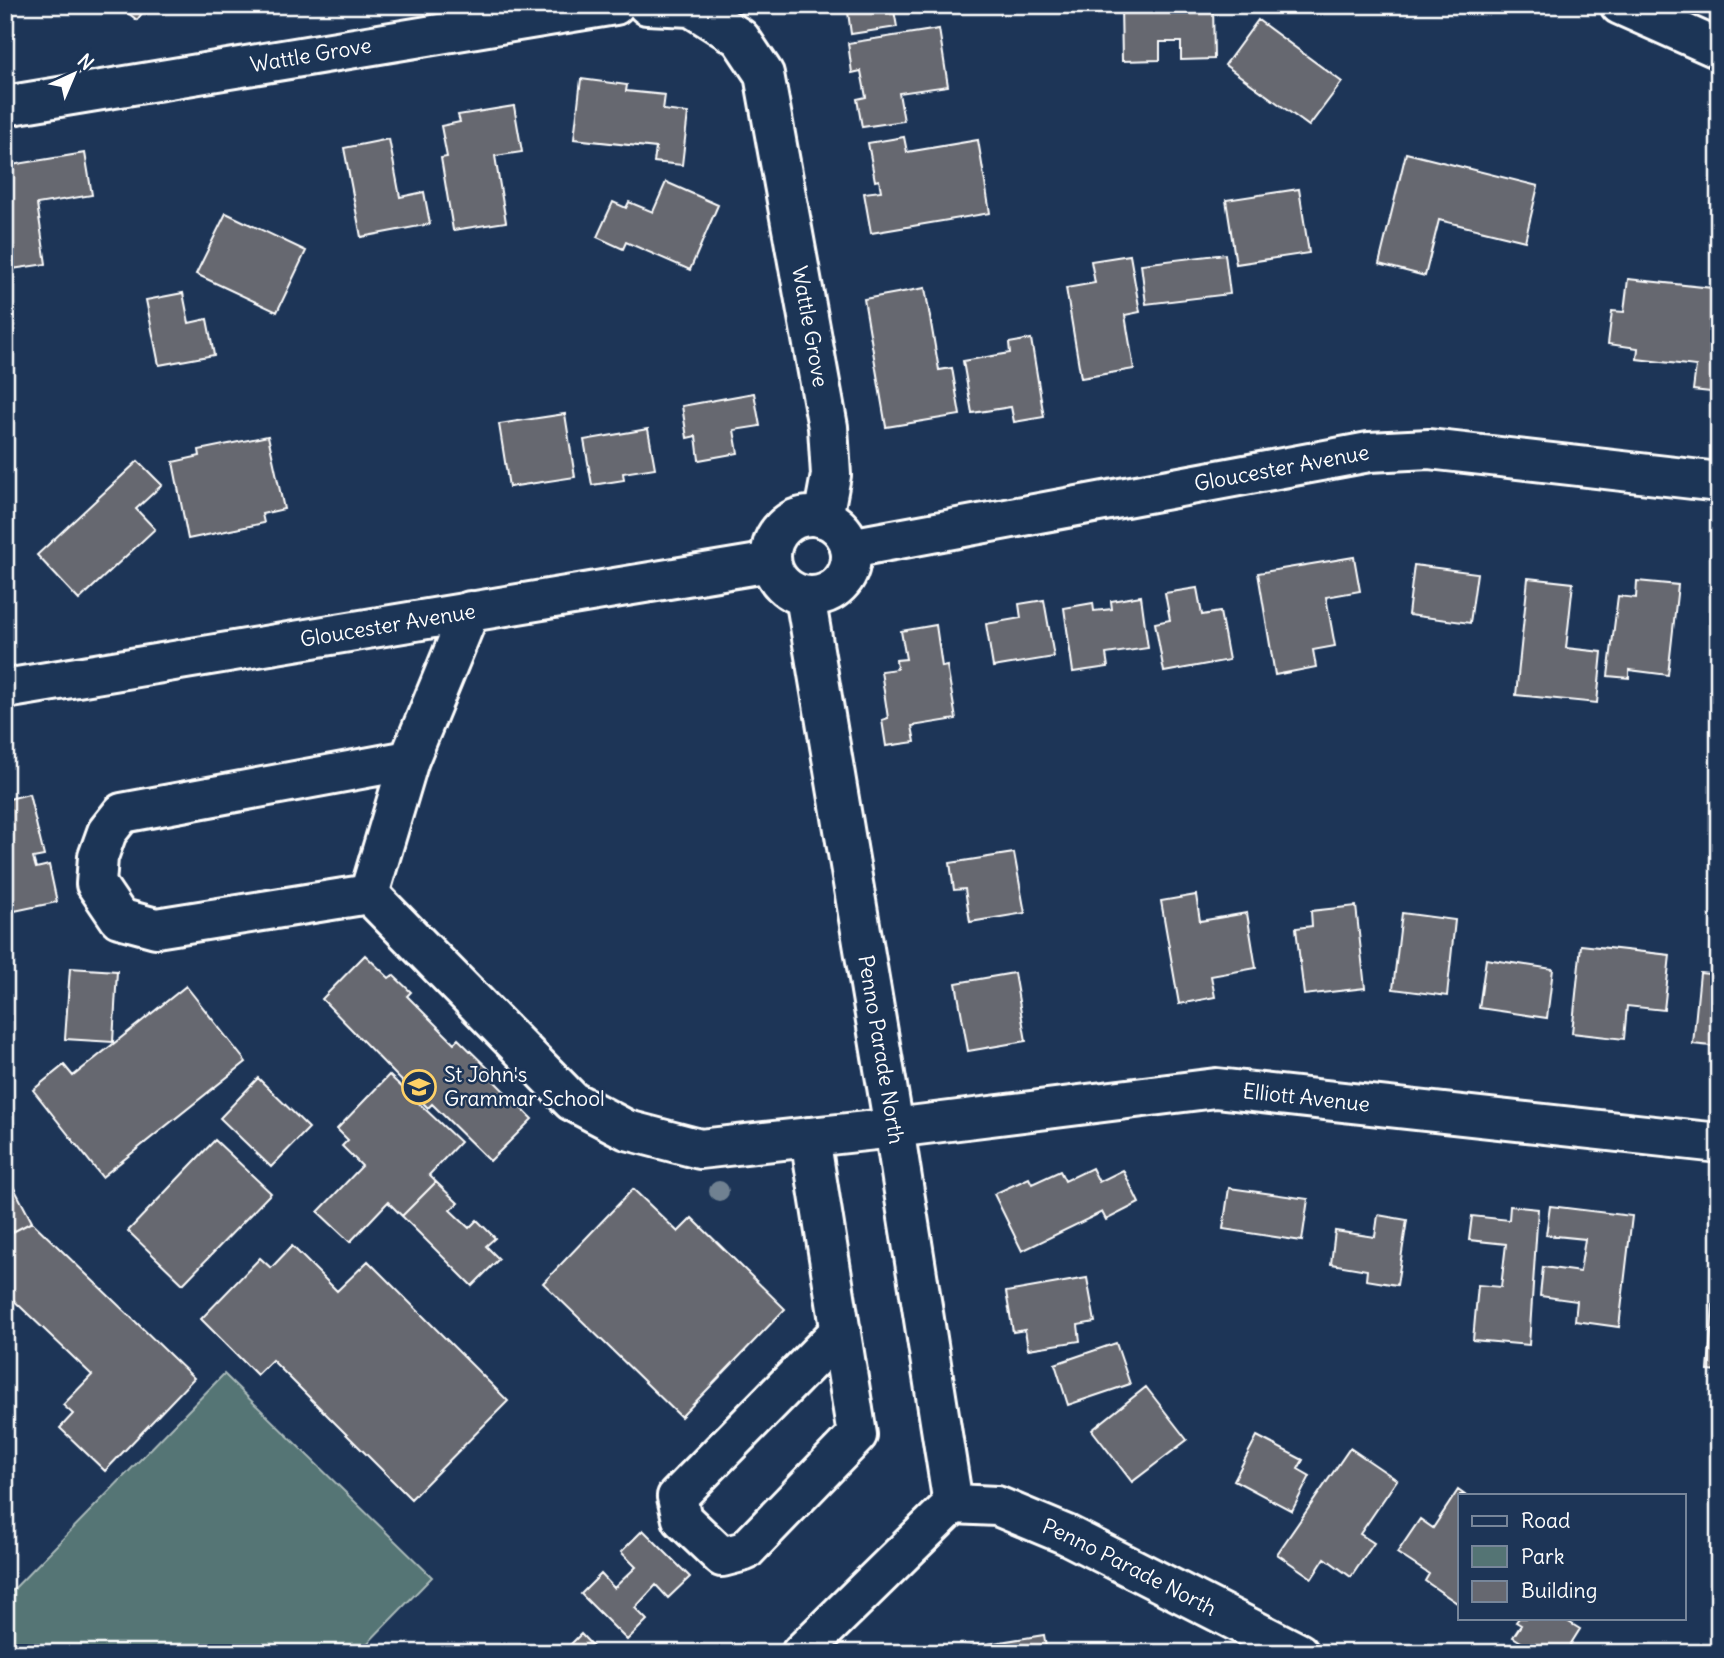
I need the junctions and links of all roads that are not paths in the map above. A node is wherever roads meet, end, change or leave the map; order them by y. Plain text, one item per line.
1 (615, 5) edge
2 (647, 5) edge
3 (1620, 5) edge
4 (1719, 49) edge
5 (5, 106) edge
6 (1719, 482) edge
7 (823, 518) junction
8 (850, 548) junction
9 (771, 562) junction
10 (805, 596) junction
11 (470, 611) junction
12 (5, 689) edge
13 (409, 760) junction
14 (369, 894) junction
15 (894, 1128) junction
16 (810, 1137) junction
17 (1719, 1143) edge
18 (841, 1330) junction
19 (953, 1504) junction
20 (801, 1653) edge
21 (1299, 1653) edge

1 - 5 street, Wattle Grove
2 - 7 street, Wattle Grove
3 - 4 street
6 - 8 street, Gloucester Avenue
7 - 8 street
7 - 9 street
8 - 10 street
9 - 10 street
9 - 11 street, Gloucester Avenue
10 - 15 street, Penno Parade North
11 - 12 street, Gloucester Avenue
11 - 13 street
13 - 14 street
13 - 14 street
14 - 16 street, Elliott Avenue
15 - 16 street, Elliott Avenue
15 - 17 street, Elliott Avenue
15 - 19 street, Penno Parade North
16 - 18 street
18 - 18 street
19 - 20 street
19 - 21 street, Penno Parade North

